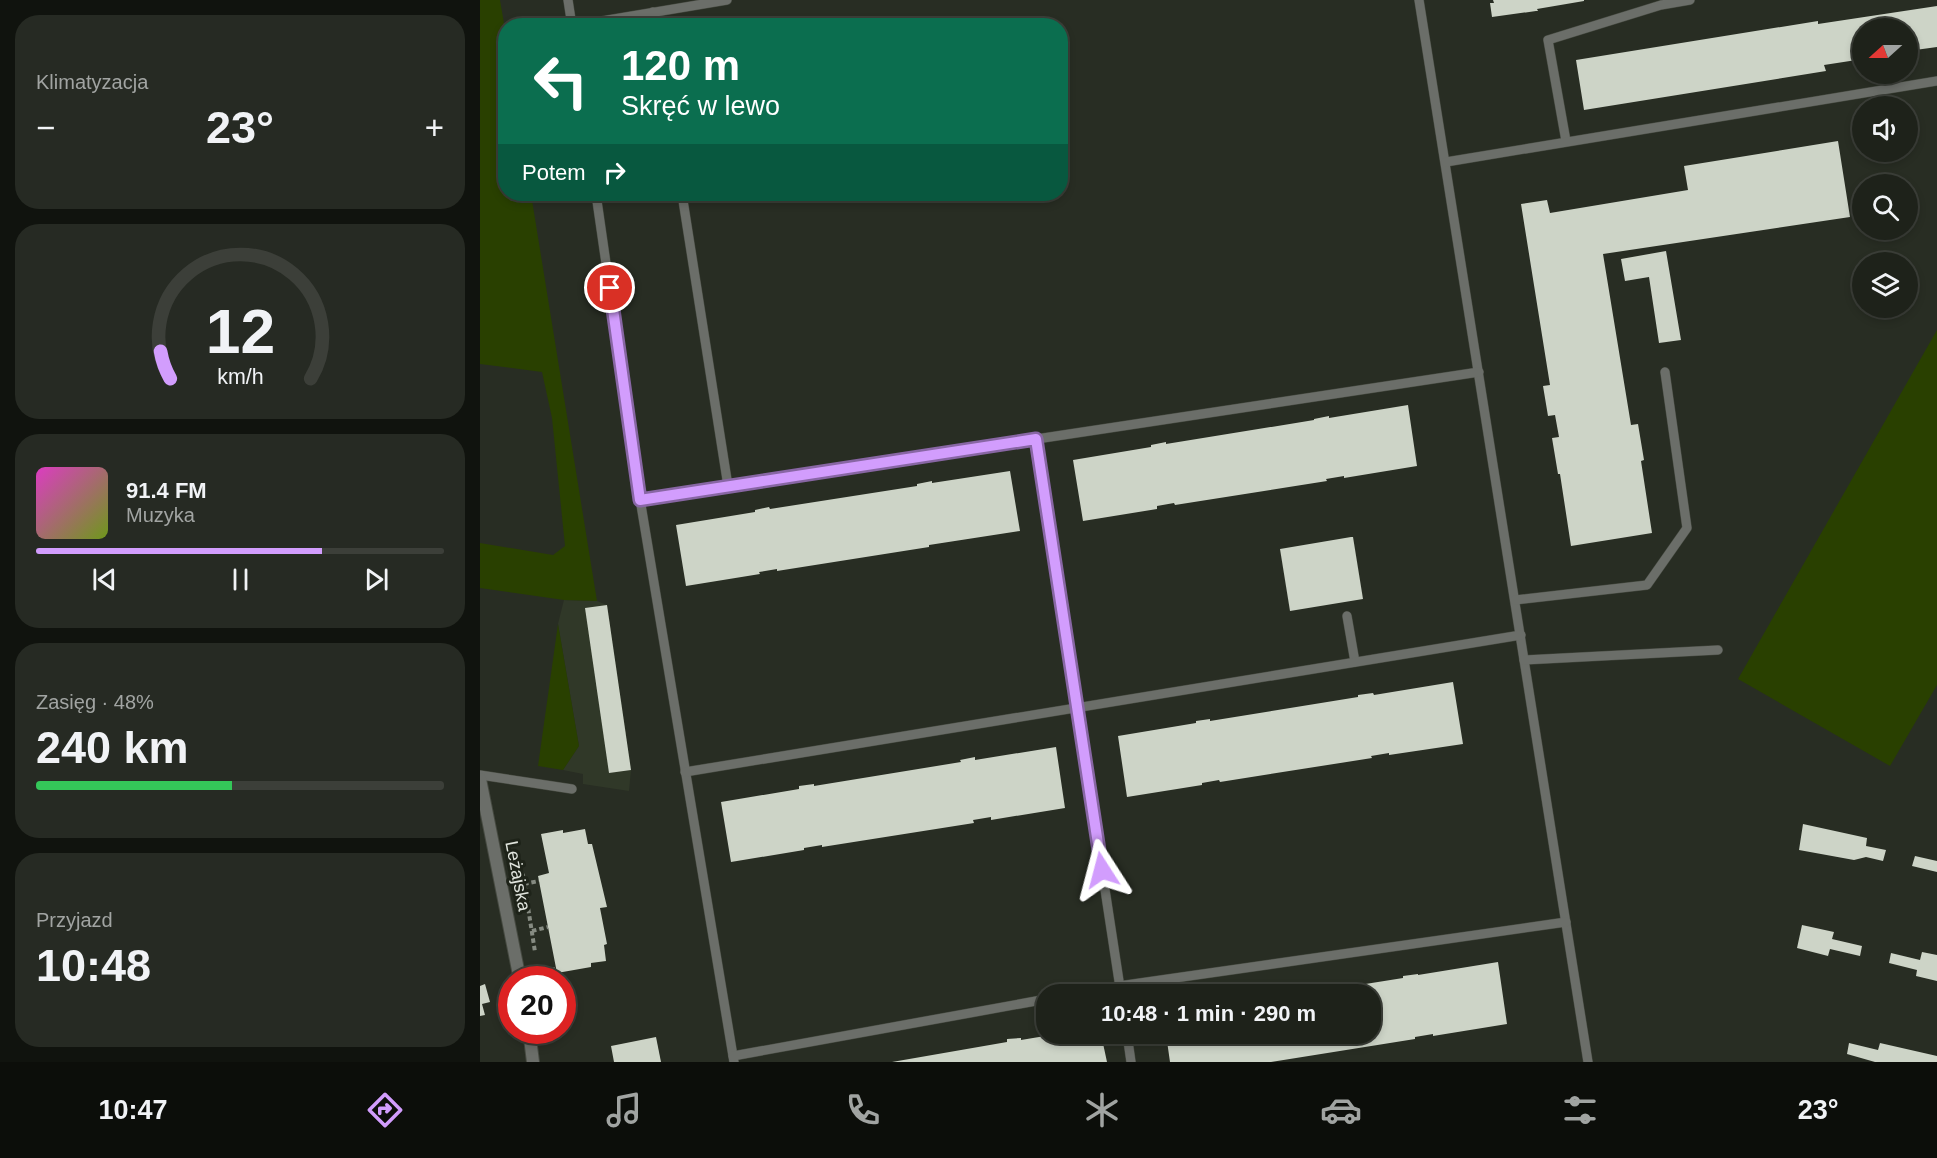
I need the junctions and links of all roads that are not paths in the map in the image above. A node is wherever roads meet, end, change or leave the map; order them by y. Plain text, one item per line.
1 (568, 0) edge
2 (727, 0) edge
3 (1419, 0) edge
4 (1690, 0) edge
5 (653, 12) junction
6 (571, 18) edge
7 (618, 18) edge
8 (654, 18) edge
9 (1937, 81) edge
10 (1566, 141) junction
11 (1446, 162) junction
12 (597, 201) edge
13 (683, 201) edge
14 (1479, 372) junction
15 (1665, 372) dead end
16 (1036, 439) junction
17 (728, 486) junction
18 (640, 500) junction
19 (1515, 600) junction
20 (1347, 616) dead end
21 (1521, 635) junction
22 (1718, 650) dead end
23 (1524, 660) junction
24 (1355, 662) junction
25 (1077, 707) junction
26 (685, 772) junction
27 (480, 777) edge
28 (572, 789) dead end
29 (1566, 921) junction
30 (517, 966) edge
31 (1119, 984) edge
32 (1159, 984) edge
33 (1036, 1001) edge
34 (531, 1044) edge
35 (1128, 1044) edge
36 (733, 1059) edge
37 (533, 1062) edge
38 (1131, 1062) edge
39 (1588, 1062) edge

1 - 6 lane
2 - 5 lane
3 - 11 lane
4 - 10 lane
5 - 7 lane
5 - 8 lane
9 - 10 lane
10 - 11 lane
11 - 14 lane
12 - 18 lane
13 - 17 lane
14 - 16 lane
14 - 19 lane
15 - 19 lane
16 - 17 lane
16 - 25 lane
17 - 18 lane
18 - 26 lane
19 - 21 lane
20 - 24 lane
21 - 23 lane
21 - 24 lane
22 - 23 lane
23 - 29 lane
24 - 25 lane
25 - 26 lane
25 - 31 lane
26 - 36 lane
27 - 28 lane
27 - 30 street, Leżajska
29 - 32 lane
29 - 39 lane
33 - 36 lane
34 - 37 street
35 - 38 lane

